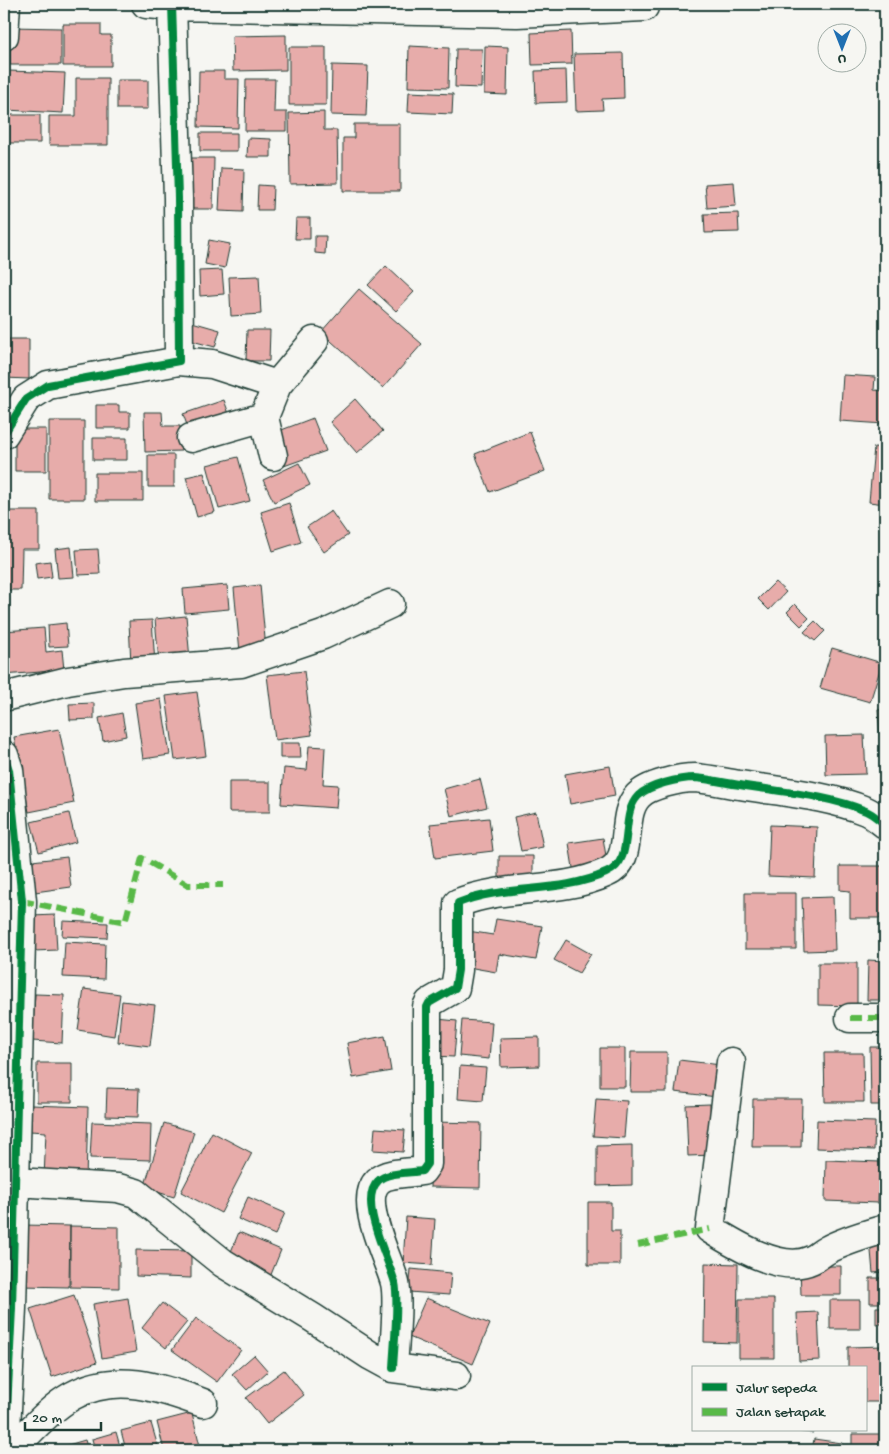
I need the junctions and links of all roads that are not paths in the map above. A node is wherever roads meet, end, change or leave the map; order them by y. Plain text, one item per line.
1 (6, 4) edge
2 (163, 5) edge
3 (644, 7) dead end
4 (4, 36) edge
5 (314, 341) dead end
6 (179, 361) junction
7 (277, 385) junction
8 (264, 417) junction
9 (4, 434) edge
10 (192, 438) dead end
11 (273, 456) dead end
12 (390, 604) dead end
13 (4, 697) edge
14 (5, 765) edge
15 (885, 824) edge
16 (12, 957) edge
17 (850, 1018) dead end
18 (885, 1018) edge
19 (731, 1062) dead end
20 (10, 1130) edge
21 (15, 1182) junction
22 (885, 1229) edge
23 (8, 1307) edge
24 (393, 1368) junction
25 (456, 1376) dead end
26 (202, 1403) dead end
27 (5, 1450) edge
28 (11, 1450) edge

1 - 4 street
2 - 3 street
2 - 6 street
5 - 7 street
6 - 7 street
6 - 9 street
7 - 8 street
8 - 10 street
8 - 11 street
12 - 13 street
14 - 16 street
15 - 24 street
16 - 20 street
17 - 18 street
19 - 22 street
20 - 21 street
21 - 23 street
21 - 24 street
23 - 27 street
24 - 25 street
26 - 28 street

